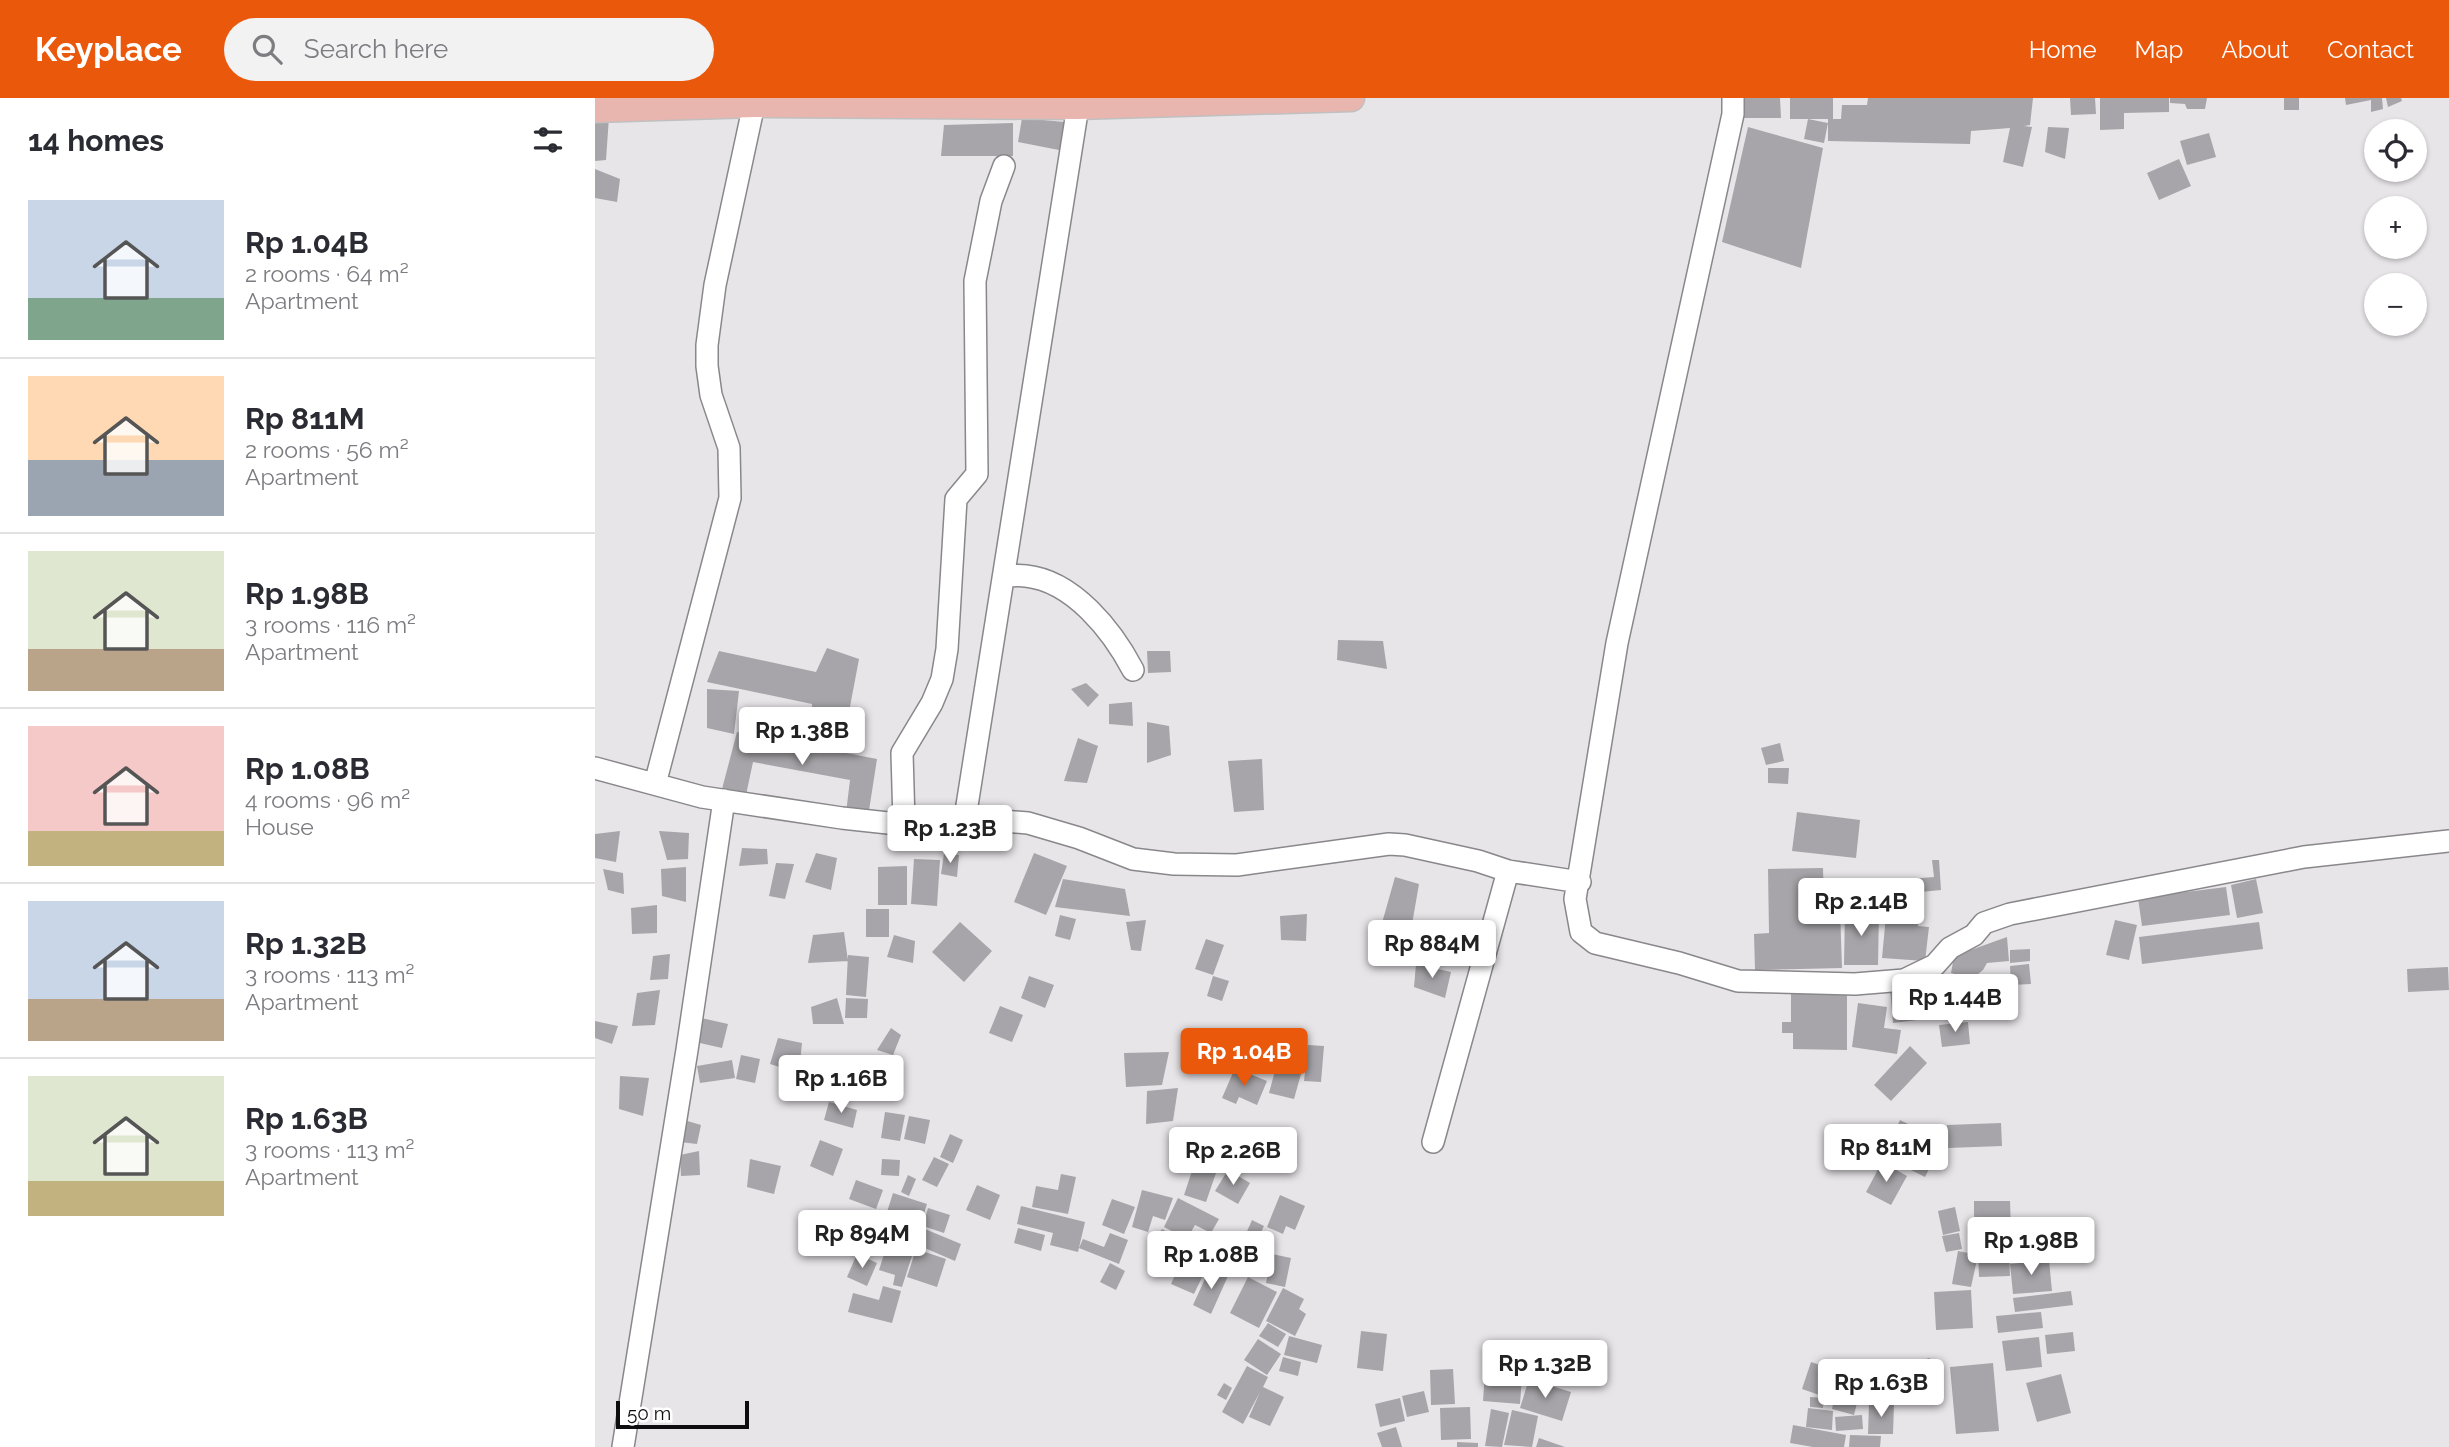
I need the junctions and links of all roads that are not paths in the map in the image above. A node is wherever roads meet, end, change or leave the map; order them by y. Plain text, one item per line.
1 (1351, 98) edge
2 (1733, 98) edge
3 (754, 104) junction
4 (1078, 106) junction
5 (595, 109) edge
6 (1004, 166) dead end
7 (1004, 576) junction
8 (1133, 670) dead end
9 (595, 768) edge
10 (655, 784) junction
11 (724, 800) junction
12 (965, 818) junction
13 (904, 822) junction
14 (2449, 841) edge
15 (1508, 871) junction
16 (1580, 881) junction
17 (1433, 1142) dead end
18 (623, 1447) edge

1 - 4 main road
2 - 16 street
3 - 4 main road
3 - 5 main road
3 - 10 street
4 - 7 street
6 - 13 street
7 - 8 street
7 - 12 street
9 - 10 street
10 - 11 street
11 - 13 street
11 - 18 street
12 - 13 street
12 - 15 street
14 - 16 street
15 - 16 street
15 - 17 street

